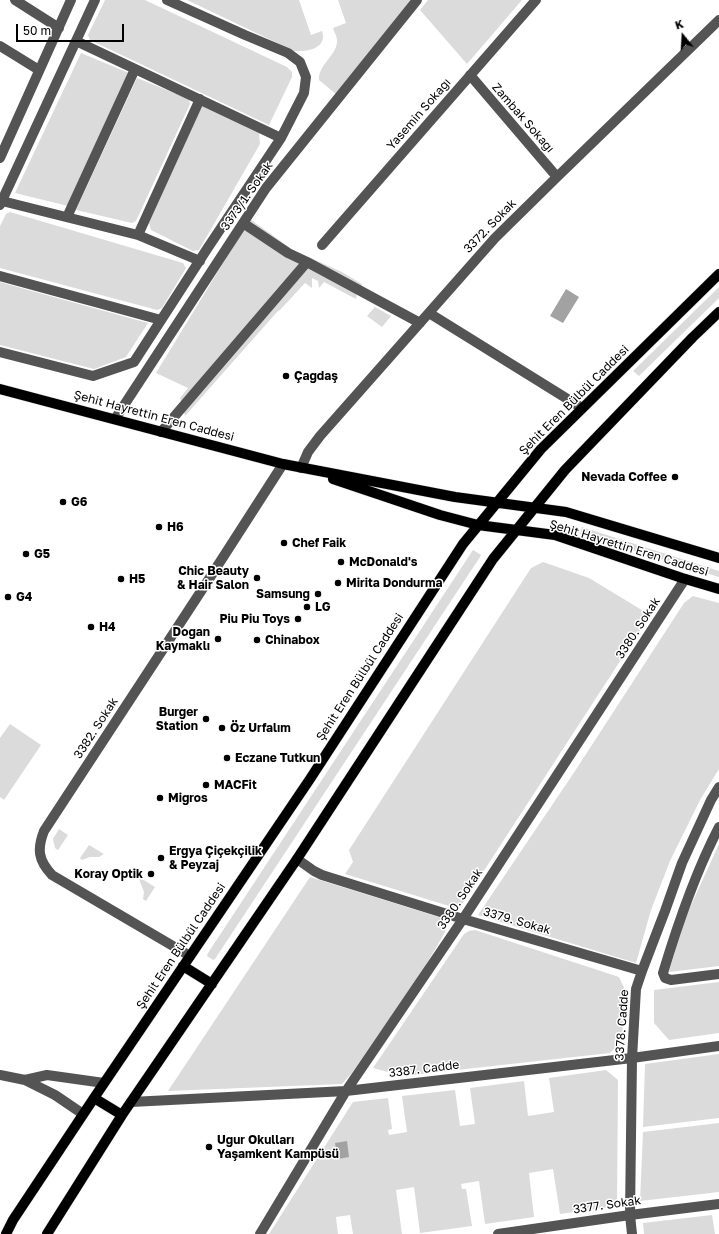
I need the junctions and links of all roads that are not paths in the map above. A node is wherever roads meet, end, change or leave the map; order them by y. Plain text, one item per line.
1 (15, 0) edge
2 (71, 0) edge
3 (95, 0) edge
4 (167, 0) edge
5 (417, 0) edge
6 (536, 0) edge
7 (719, 20) edge
8 (59, 28) junction
9 (76, 41) junction
10 (0, 46) edge
11 (135, 69) junction
12 (39, 70) junction
13 (470, 75) junction
14 (200, 99) junction
15 (281, 138) junction
16 (0, 158) edge
17 (557, 177) junction
18 (1, 203) edge
19 (67, 217) junction
20 (243, 223) junction
21 (138, 235) junction
22 (322, 245) dead end
23 (200, 261) junction
24 (308, 262) junction
25 (719, 274) edge
26 (0, 276) edge
27 (429, 312) junction
28 (719, 312) edge
29 (161, 320) junction
30 (420, 323) junction
31 (0, 352) edge
32 (0, 389) edge
33 (582, 408) junction
34 (115, 419) junction
35 (162, 432) junction
36 (283, 464) junction
37 (301, 468) junction
38 (497, 502) junction
39 (535, 508) junction
40 (478, 525) junction
41 (517, 530) junction
42 (719, 558) edge
43 (685, 579) junction
44 (719, 589) edge
45 (719, 787) edge
46 (719, 827) edge
47 (297, 859) junction
48 (463, 919) junction
49 (190, 956) junction
50 (183, 966) junction
51 (642, 971) junction
52 (719, 974) edge
53 (212, 984) junction
54 (719, 1046) edge
55 (632, 1058) junction
56 (0, 1075) edge
57 (25, 1080) junction
58 (104, 1083) junction
59 (346, 1091) junction
60 (94, 1098) junction
61 (131, 1102) junction
62 (83, 1114) junction
63 (122, 1115) junction
64 (719, 1204) edge
65 (630, 1215) junction
66 (6, 1234) edge
67 (47, 1234) edge
68 (260, 1234) edge
69 (498, 1234) edge
70 (632, 1234) edge

1 - 8 street
2 - 8 street
3 - 9 street
4 - 15 street
5 - 20 street, 3373/1. Sokak
6 - 13 street, Yasemin Sokağı
7 - 17 street, 3372. Sokak
8 - 12 street
9 - 11 street
9 - 18 street
10 - 12 street
11 - 14 street
11 - 19 street
12 - 16 street
13 - 17 street, Zambak Sokağı
13 - 22 street, Yasemin Sokağı
14 - 15 street
14 - 21 street
15 - 23 street
17 - 27 street, 3372. Sokak
18 - 19 street
19 - 21 street
20 - 24 street
20 - 34 street, 3373/1. Sokak
21 - 23 street
23 - 29 street
24 - 30 street
24 - 35 street
25 - 33 main road, Şehit Eren Bülbül Caddesi
26 - 29 street
27 - 30 street, 3372. Sokak
27 - 33 street
28 - 39 main road
29 - 31 street
30 - 37 street, 3372. Sokak
32 - 34 main road, Şehit Hayrettin Eren Caddesi
33 - 38 main road, Şehit Eren Bülbül Caddesi
34 - 35 main road, Şehit Hayrettin Eren Caddesi
35 - 36 main road, Şehit Hayrettin Eren Caddesi
36 - 37 main road, Şehit Hayrettin Eren Caddesi
36 - 49 street, 3382. Sokak
37 - 38 main road, Şehit Hayrettin Eren Caddesi
37 - 40 main road, Şehit Hayrettin Eren Caddesi
38 - 39 main road, Şehit Hayrettin Eren Caddesi
38 - 40 main road, Şehit Eren Bülbül Caddesi
39 - 41 main road
39 - 42 main road, Şehit Hayrettin Eren Caddesi
40 - 41 main road, Şehit Hayrettin Eren Caddesi
40 - 49 main road, Şehit Eren Bülbül Caddesi
41 - 43 main road, Şehit Hayrettin Eren Caddesi
41 - 47 main road
43 - 44 main road, Şehit Hayrettin Eren Caddesi
43 - 48 street, 3380. Sokak
45 - 51 street, 3378. Cadde
46 - 52 street
47 - 48 street, 3379. Sokak
47 - 53 main road
48 - 51 street, 3379. Sokak
48 - 59 street, 3380. Sokak
49 - 50 main road, Şehit Eren Bülbül Caddesi
50 - 53 main road
50 - 58 main road, Şehit Eren Bülbül Caddesi
51 - 55 street, 3378. Cadde
53 - 61 main road
54 - 55 street, 3387. Cadde
55 - 59 street, 3387. Cadde
55 - 65 street, 3378. Cadde
56 - 57 street
57 - 58 street
57 - 62 street
58 - 60 main road, Şehit Eren Bülbül Caddesi
59 - 61 street, 3387. Cadde
59 - 68 street, 3380. Sokak
60 - 62 main road, Şehit Eren Bülbül Caddesi
60 - 63 main road
61 - 63 main road
62 - 66 main road, Şehit Eren Bülbül Caddesi
63 - 67 main road
64 - 65 street, 3377. Sokak
65 - 69 street, 3377. Sokak
65 - 70 street, 3378. Cadde

